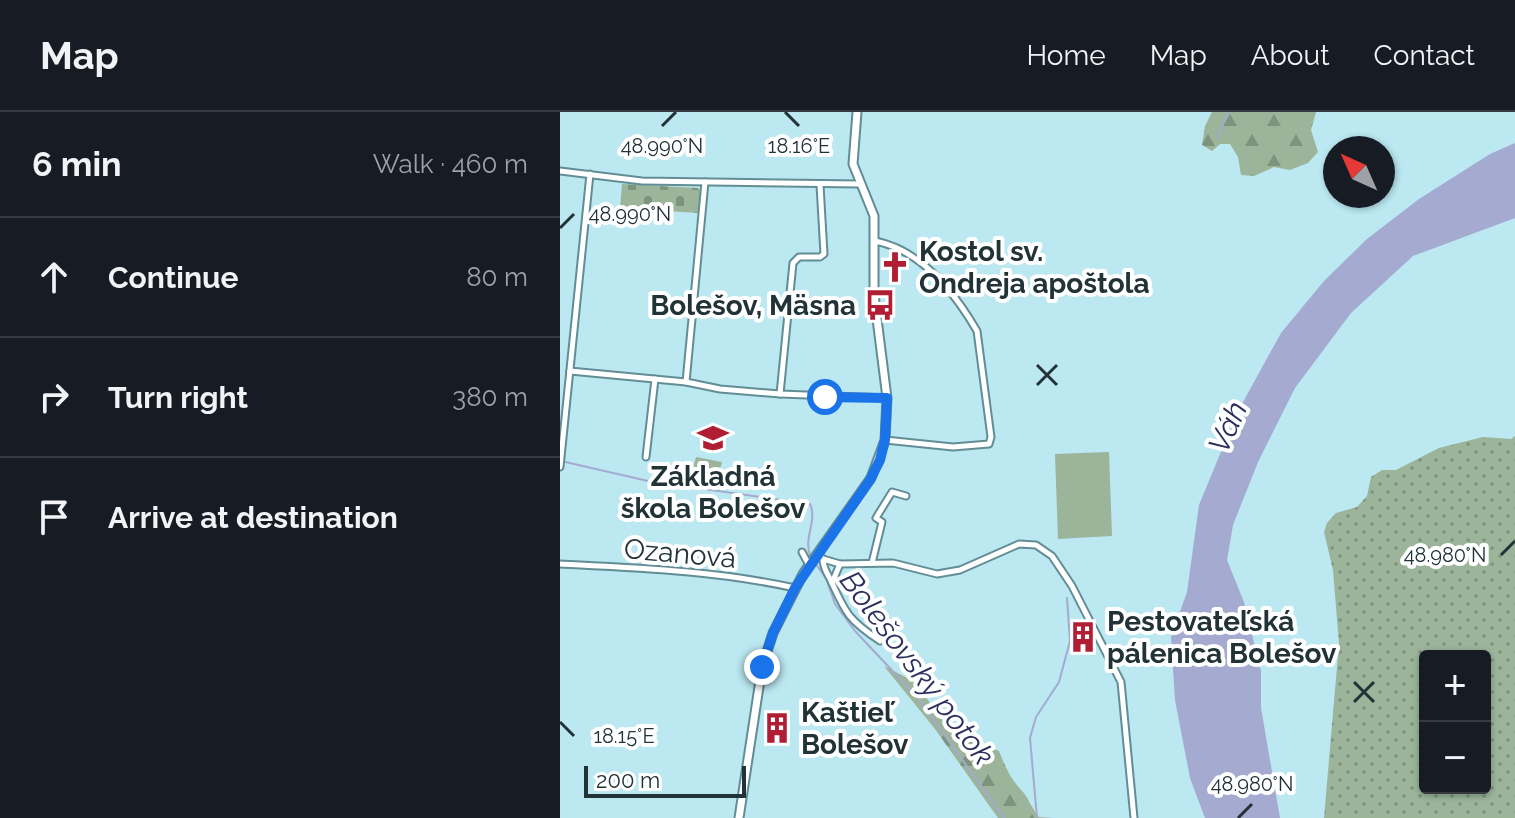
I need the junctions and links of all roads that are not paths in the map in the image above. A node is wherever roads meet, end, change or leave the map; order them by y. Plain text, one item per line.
1 (857, 112) edge
2 (560, 171) edge
3 (590, 174) junction
4 (705, 182) junction
5 (860, 184) junction
6 (820, 185) junction
7 (875, 241) junction
8 (570, 371) junction
9 (655, 379) junction
10 (686, 382) junction
11 (780, 394) junction
12 (887, 398) junction
13 (563, 410) edge
14 (885, 440) junction
15 (646, 457) dead end
16 (561, 462) edge
17 (906, 496) dead end
18 (802, 552) dead end
19 (815, 560) junction
20 (872, 563) junction
21 (560, 564) edge
22 (840, 564) junction
23 (832, 583) junction
24 (795, 588) junction
25 (880, 641) dead end
26 (739, 818) edge
27 (1134, 818) edge

1 - 5 main road
2 - 3 street
3 - 4 street
3 - 8 street
4 - 6 street
4 - 10 street
5 - 6 street
5 - 7 main road
6 - 11 street
7 - 12 main road
7 - 14 street
8 - 9 street
8 - 13 street
9 - 10 street
9 - 15 street
10 - 11 street
11 - 12 street
12 - 14 main road
13 - 16 street
14 - 19 main road
17 - 20 street
18 - 19 street
19 - 22 street
19 - 23 street
19 - 24 main road
20 - 22 street
20 - 27 street
21 - 24 street, Ozanová
22 - 23 street
23 - 25 street
24 - 26 main road

